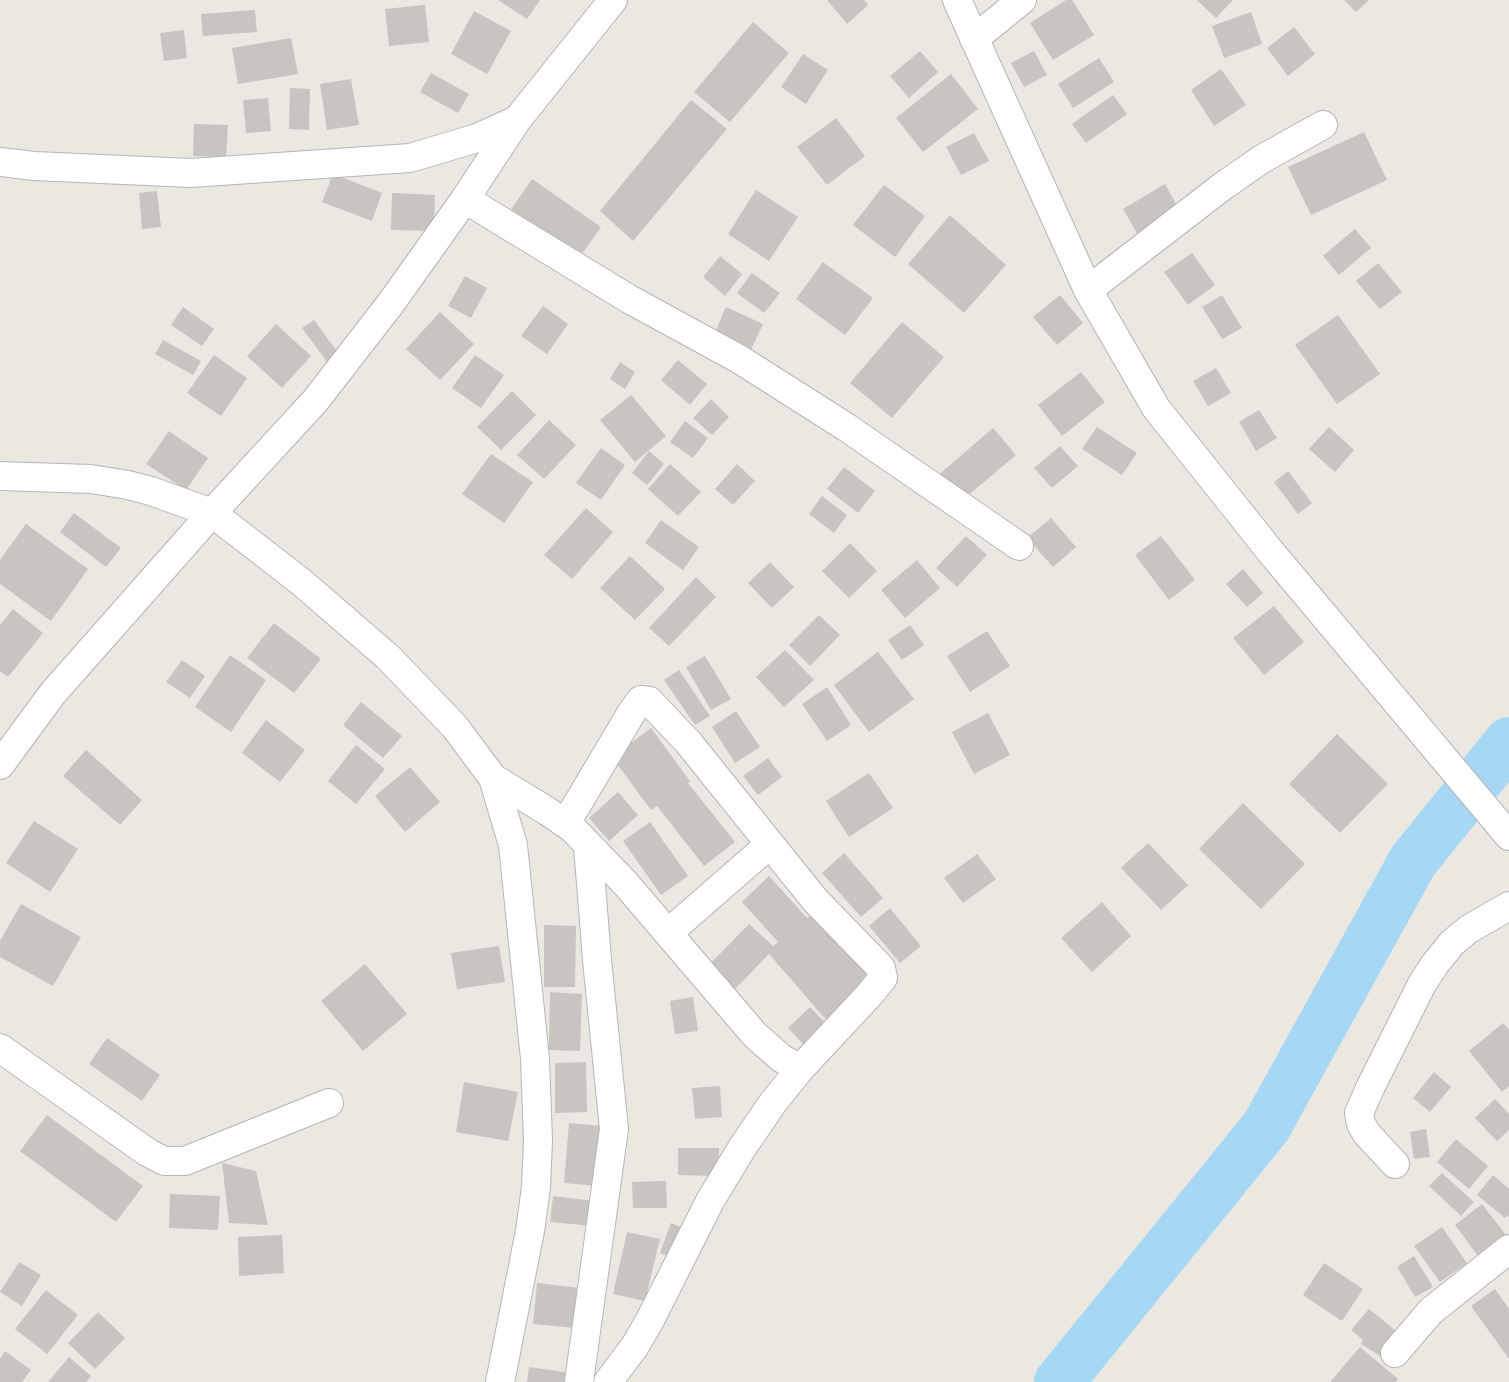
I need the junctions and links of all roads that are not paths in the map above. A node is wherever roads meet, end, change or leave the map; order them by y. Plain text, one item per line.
1 (613, 0) edge
2 (957, 0) edge
3 (1022, 0) edge
4 (974, 39) junction
5 (517, 120) junction
6 (1323, 125) dead end
7 (0, 162) edge
8 (465, 199) junction
9 (1088, 290) junction
10 (0, 476) edge
11 (212, 513) junction
12 (1019, 546) dead end
13 (0, 765) edge
14 (493, 778) junction
15 (566, 823) junction
16 (1509, 836) edge
17 (770, 844) junction
18 (588, 846) junction
19 (1509, 906) edge
20 (668, 933) junction
21 (0, 1048) edge
22 (800, 1069) junction
23 (329, 1104) dead end
24 (1395, 1164) dead end
25 (1509, 1249) edge
26 (1395, 1353) dead end
27 (500, 1382) edge
28 (579, 1382) edge
29 (608, 1382) edge

1 - 5 street
2 - 4 street
3 - 4 street
4 - 9 street
5 - 7 street
5 - 8 street
6 - 9 street
8 - 11 street
8 - 12 street
9 - 16 street
10 - 11 street
11 - 13 street
11 - 14 street
14 - 15 street
14 - 27 street
15 - 17 street
15 - 18 street
17 - 20 street
17 - 22 street
18 - 20 street
18 - 28 street
19 - 24 street
20 - 22 street
21 - 23 street
22 - 29 street
25 - 26 street

